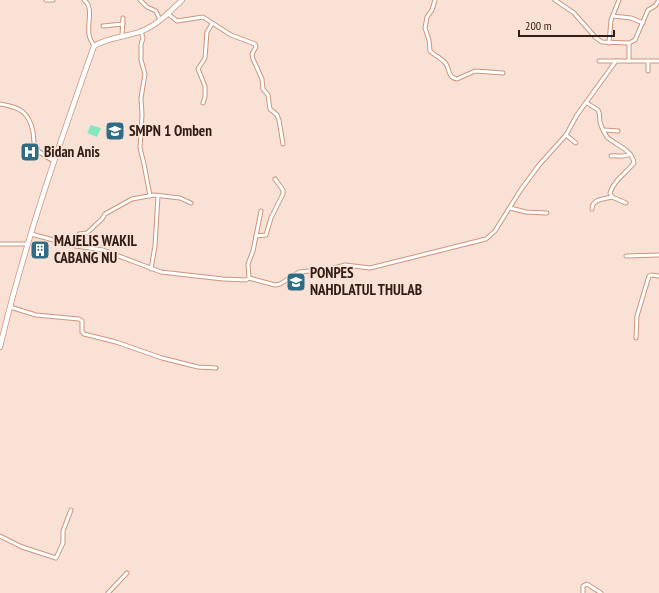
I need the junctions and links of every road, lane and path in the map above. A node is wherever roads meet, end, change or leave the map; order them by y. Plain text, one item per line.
1 (46, 0) edge
2 (53, 0) edge
3 (84, 0) edge
4 (140, 0) edge
5 (182, 0) edge
6 (435, 0) edge
7 (555, 0) edge
8 (619, 0) edge
9 (659, 0) edge
10 (167, 13) junction
11 (613, 16) junction
12 (124, 18) dead end
13 (160, 20) junction
14 (643, 23) junction
15 (123, 24) junction
16 (212, 24) junction
17 (103, 26) dead end
18 (142, 31) junction
19 (122, 36) junction
20 (609, 43) junction
21 (629, 43) junction
22 (94, 46) junction
23 (599, 61) dead end
24 (616, 61) junction
25 (629, 61) junction
26 (648, 62) junction
27 (659, 62) edge
28 (648, 71) dead end
29 (503, 73) dead end
30 (203, 103) dead end
31 (586, 103) junction
32 (0, 104) edge
33 (604, 130) junction
34 (618, 132) dead end
35 (566, 135) junction
36 (576, 143) dead end
37 (283, 144) dead end
38 (630, 154) junction
39 (611, 156) dead end
40 (54, 161) junction
41 (275, 178) dead end
42 (150, 196) junction
43 (158, 196) junction
44 (612, 197) junction
45 (191, 203) dead end
46 (626, 203) dead end
47 (510, 208) junction
48 (592, 209) dead end
49 (261, 211) dead end
50 (547, 213) dead end
51 (31, 234) junction
52 (256, 236) junction
53 (0, 244) edge
54 (28, 244) junction
55 (76, 246) junction
56 (659, 255) edge
57 (626, 256) dead end
58 (151, 269) junction
59 (659, 276) edge
60 (248, 278) junction
61 (10, 307) junction
62 (636, 338) dead end
63 (0, 348) edge
64 (216, 368) dead end
65 (71, 510) dead end
66 (0, 536) edge
67 (128, 573) dead end
68 (108, 593) edge
69 (583, 593) edge
70 (601, 593) edge

1 - 2 street
3 - 22 street
4 - 13 street
5 - 10 main road
6 - 29 street
7 - 20 street
8 - 11 street
9 - 14 street
10 - 13 main road
10 - 16 street
11 - 14 street
11 - 20 street
12 - 15 street
13 - 18 main road
14 - 21 street
15 - 17 street
15 - 19 street
16 - 30 street
16 - 37 street
18 - 19 main road
18 - 42 street
19 - 22 main road
20 - 21 street
21 - 25 street
22 - 40 main road
23 - 24 street
24 - 25 street
24 - 31 street
25 - 26 street
26 - 27 street
26 - 28 street
31 - 33 street
31 - 35 street
32 - 40 street
33 - 34 street
33 - 38 street
35 - 36 street
35 - 47 street
38 - 39 street
38 - 44 street
40 - 51 main road
41 - 52 street
42 - 43 street
42 - 55 street
43 - 45 street
43 - 58 street
44 - 46 street
44 - 48 street
47 - 50 street
47 - 60 street
49 - 52 street
51 - 54 main road
51 - 55 street
52 - 60 street
53 - 54 street
54 - 61 main road
55 - 58 street
56 - 57 street
58 - 60 street
59 - 62 street
61 - 63 main road
61 - 64 street
65 - 66 street
67 - 68 street
69 - 70 street

